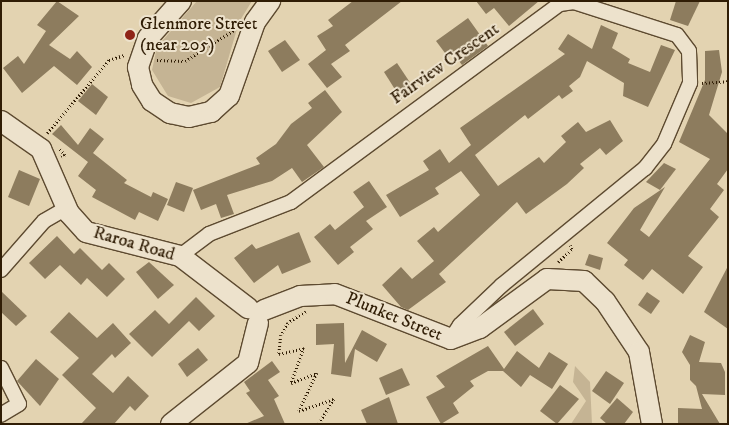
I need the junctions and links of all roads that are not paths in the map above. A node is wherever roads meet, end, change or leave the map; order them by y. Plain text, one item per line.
1 (181, 1) edge
2 (270, 1) edge
3 (1, 121) edge
4 (68, 208) junction
5 (180, 256) junction
6 (1, 270) edge
7 (257, 314) junction
8 (451, 339) junction
9 (1, 368) edge
10 (1, 415) edge
11 (171, 424) edge
12 (652, 424) edge

1 - 2 main road
3 - 4 main road, Raroa Road
4 - 5 main road, Raroa Road
4 - 6 street
5 - 7 main road, Raroa Road
5 - 8 street, Fairview Crescent
7 - 8 main road, Plunket Street
7 - 11 main road
8 - 12 main road, Plunket Street
9 - 10 street

